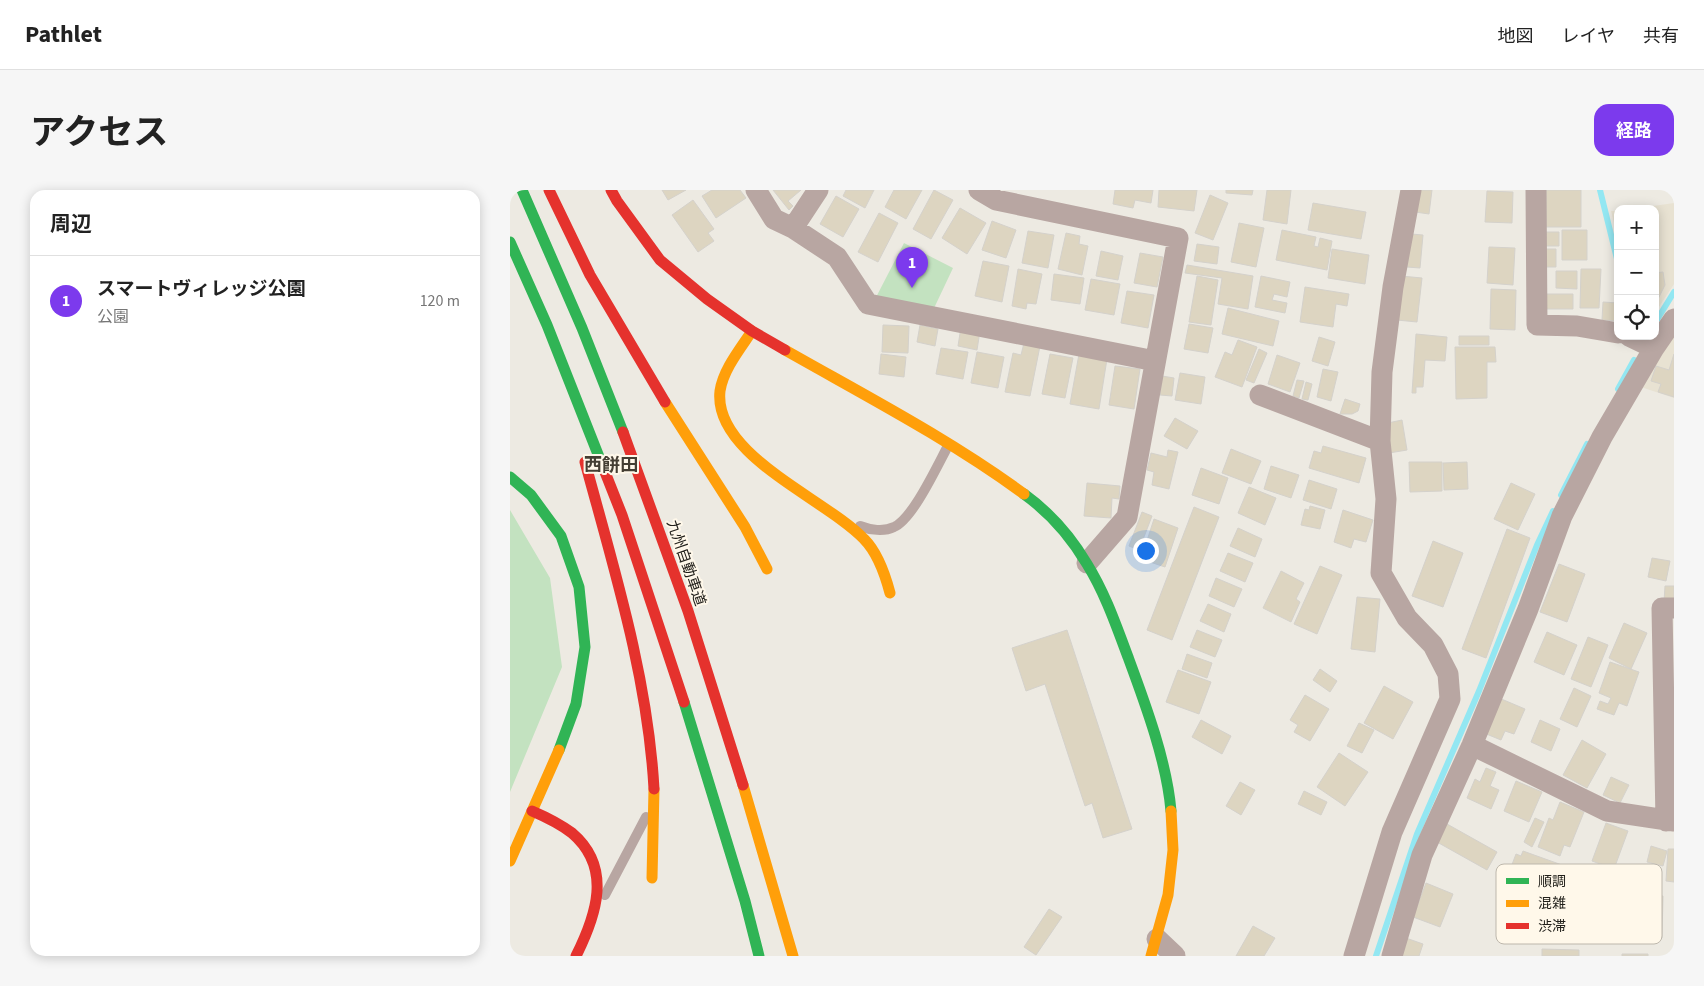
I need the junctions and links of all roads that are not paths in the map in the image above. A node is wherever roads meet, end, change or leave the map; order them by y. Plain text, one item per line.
1 (522, 190) edge
2 (549, 190) edge
3 (611, 190) edge
4 (756, 190) edge
5 (818, 190) edge
6 (980, 190) edge
7 (1411, 190) edge
8 (1536, 190) edge
9 (793, 228) junction
10 (510, 242) edge
11 (1674, 319) edge
12 (547, 325) junction
13 (752, 331) junction
14 (1614, 333) edge
15 (1638, 340) edge
16 (1654, 348) junction
17 (1155, 361) junction
18 (1260, 395) dead end
19 (575, 428) dead end
20 (1380, 441) junction
21 (950, 443) junction
22 (583, 456) dead end
23 (510, 477) edge
24 (838, 517) junction
25 (1087, 563) junction
26 (767, 569) dead end
27 (890, 593) dead end
28 (1674, 608) edge
29 (1669, 723) edge
30 (1472, 745) junction
31 (654, 800) junction
32 (532, 811) junction
33 (1670, 821) edge
34 (510, 861) edge
35 (652, 878) dead end
36 (597, 909) junction
37 (1154, 948) edge
38 (576, 956) edge
39 (758, 956) edge
40 (792, 956) edge
41 (1176, 956) edge
42 (1354, 956) edge
43 (1392, 956) edge

1 - 40 main road, 九州自動車道
2 - 26 main road
3 - 13 main road
4 - 9 street
5 - 9 street
6 - 17 street
7 - 20 street
8 - 14 street
9 - 17 street
10 - 12 main road
11 - 16 street
12 - 19 main road
12 - 39 main road
13 - 21 main road
13 - 24 main road
15 - 16 street
16 - 30 street
17 - 25 street
18 - 20 street
20 - 42 street
21 - 24 lane
21 - 25 main road
22 - 31 main road
23 - 32 main road
24 - 27 main road
25 - 37 main road
28 - 29 street
29 - 33 street
30 - 33 street
30 - 43 street
31 - 35 main road
31 - 36 lane
32 - 34 main road
32 - 36 main road
36 - 38 main road
37 - 41 street

